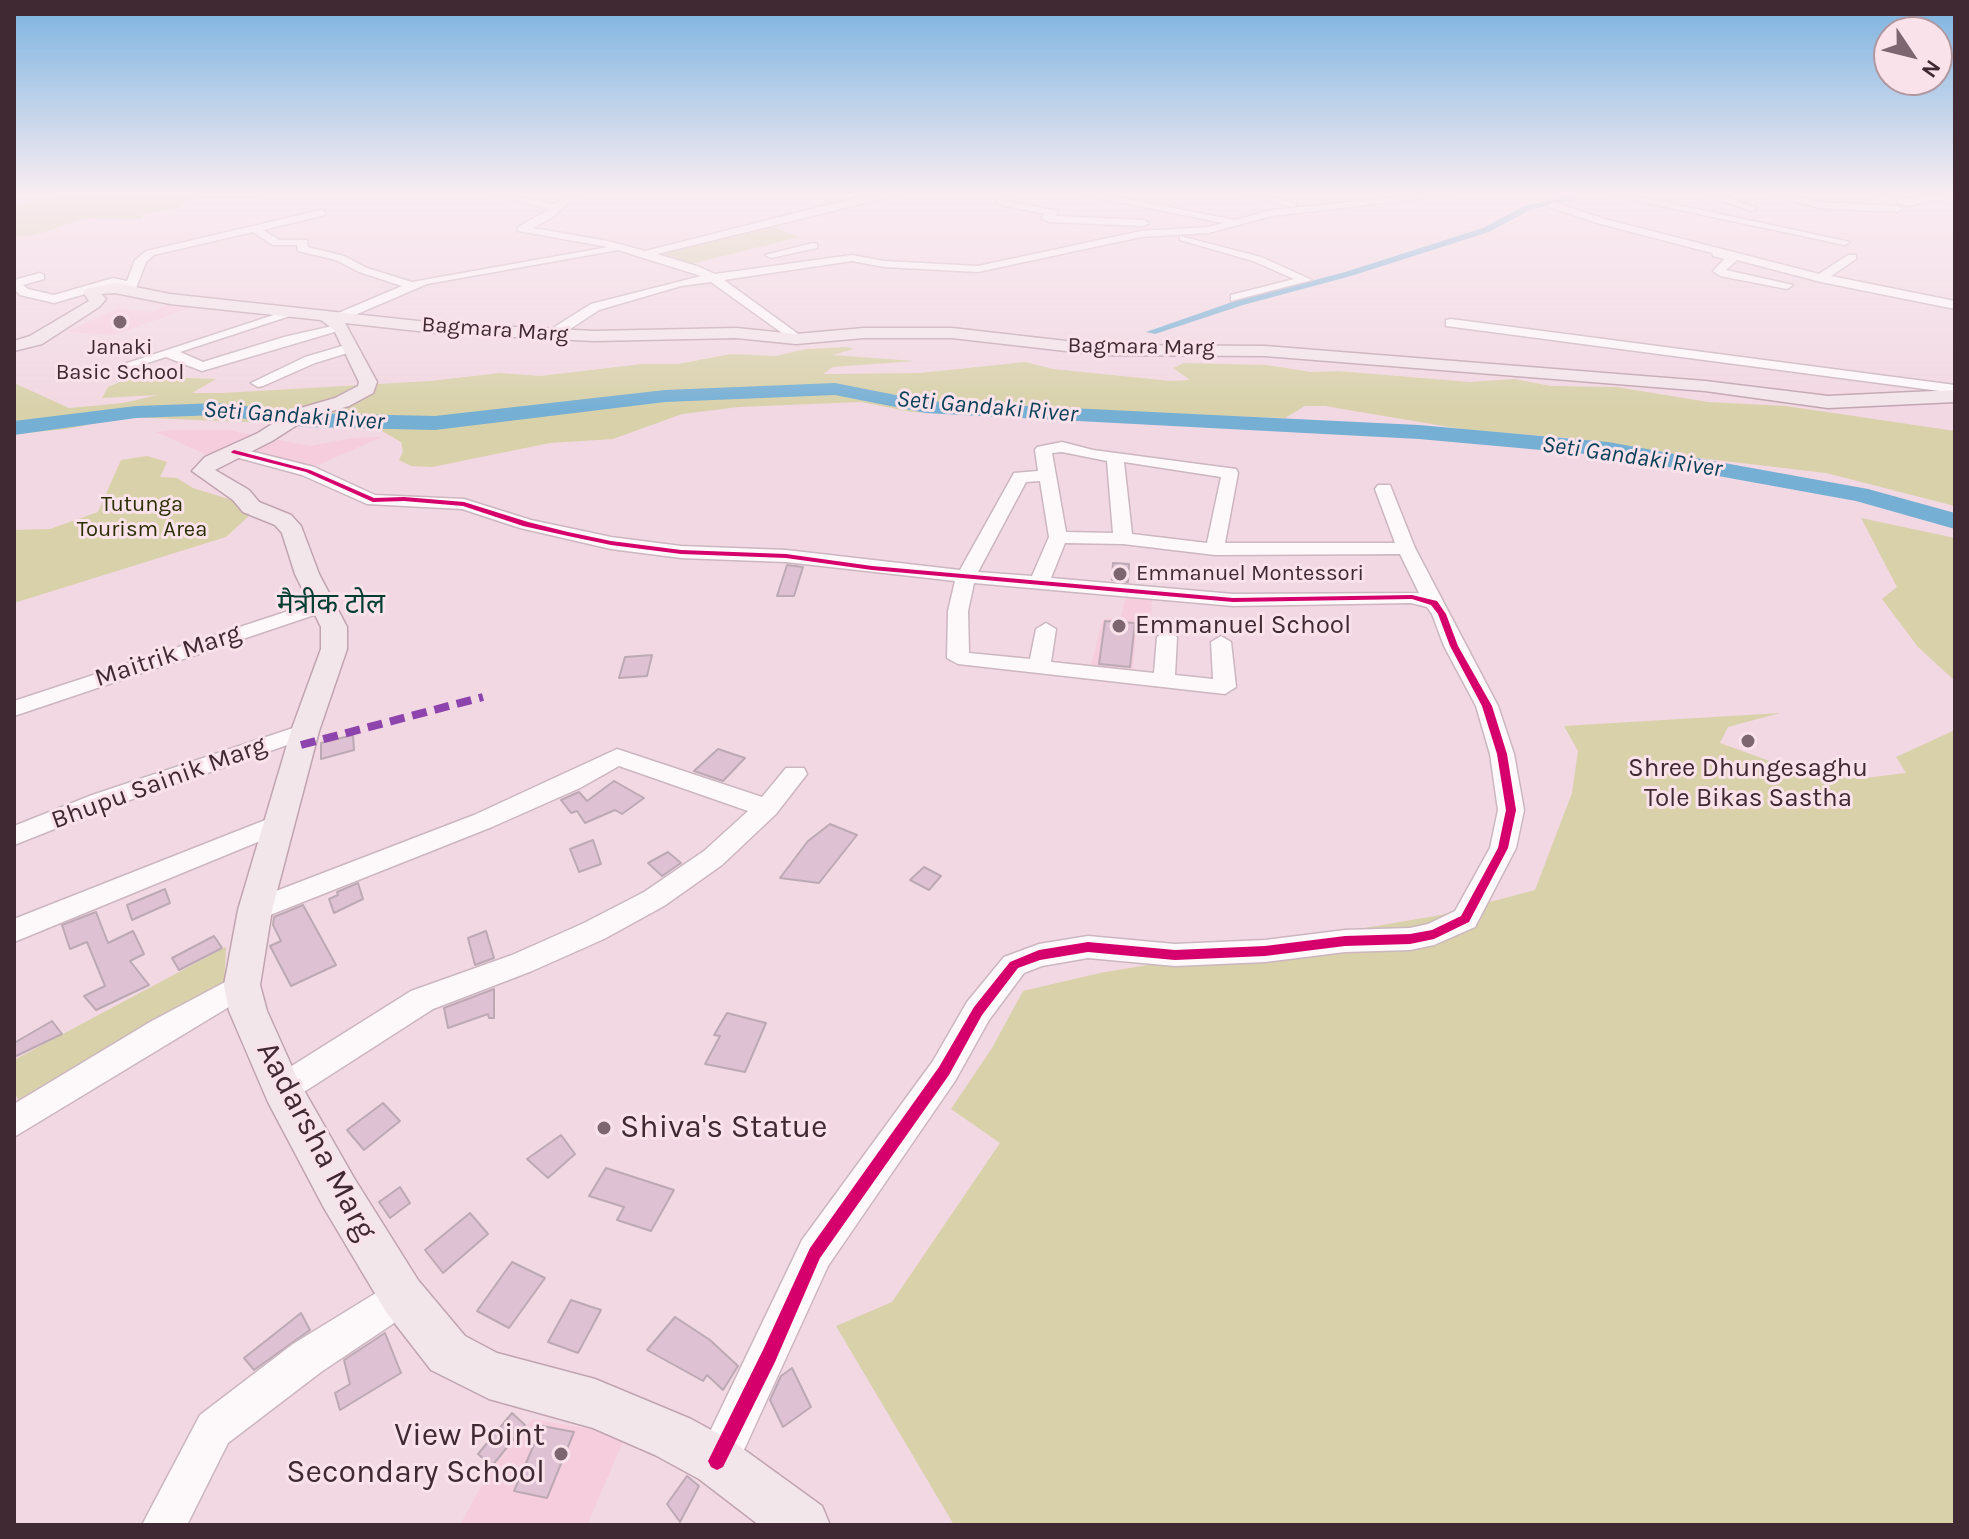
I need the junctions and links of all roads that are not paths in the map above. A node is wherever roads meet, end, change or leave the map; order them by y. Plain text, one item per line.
1 (138, 267) edge
2 (357, 267) edge
3 (515, 267) edge
4 (685, 267) edge
5 (717, 267) edge
6 (794, 267) edge
7 (937, 267) edge
8 (988, 267) edge
9 (1275, 267) edge
10 (1723, 267) edge
11 (1779, 267) edge
12 (1838, 267) edge
13 (698, 271) junction
14 (40, 277) dead end
15 (1821, 278) junction
16 (715, 279) junction
17 (410, 285) junction
18 (1796, 287) dead end
19 (129, 291) junction
20 (1235, 298) dead end
21 (1955, 305) edge
22 (293, 313) junction
23 (336, 321) junction
24 (1451, 323) dead end
25 (553, 334) junction
26 (796, 339) junction
27 (14, 346) edge
28 (349, 348) junction
29 (167, 352) junction
30 (125, 366) dead end
31 (258, 383) dead end
32 (1955, 389) edge
33 (1955, 396) edge
34 (234, 452) junction
35 (1115, 456) junction
36 (1047, 476) junction
37 (1384, 489) dead end
38 (1058, 537) junction
39 (1123, 539) junction
40 (1406, 548) junction
41 (1215, 549) junction
42 (966, 576) junction
43 (1039, 583) junction
44 (1434, 603) junction
45 (322, 606) junction
46 (1046, 629) dead end
47 (1167, 637) dead end
48 (1221, 642) dead end
49 (1040, 665) junction
50 (1164, 682) junction
51 (14, 709) edge
52 (305, 731) junction
53 (795, 774) dead end
54 (767, 808) junction
55 (278, 824) junction
56 (14, 836) edge
57 (255, 910) junction
58 (14, 931) edge
59 (242, 985) junction
60 (282, 1089) junction
61 (14, 1122) edge
62 (402, 1296) junction
63 (717, 1461) junction
64 (163, 1525) edge
65 (803, 1525) edge

1 - 19 street
2 - 17 street
3 - 17 street
4 - 13 street
5 - 13 street
6 - 16 street
7 - 8 street
9 - 20 street
10 - 18 street
11 - 15 street
12 - 15 street
13 - 16 street
14 - 19 street
15 - 21 street
16 - 25 street
16 - 26 street
17 - 23 street
19 - 22 main road, Bagmara Marg
19 - 27 main road
22 - 23 main road, Bagmara Marg
22 - 29 street
23 - 25 main road, Bagmara Marg
23 - 28 main road
23 - 29 street
24 - 32 street
25 - 26 main road, Bagmara Marg
26 - 33 main road, Bagmara Marg
28 - 31 street
28 - 34 main road
29 - 30 street
34 - 42 street
34 - 45 main road, Aadarsha Marg
35 - 36 street
35 - 39 street
35 - 41 street
36 - 38 street
36 - 42 street
37 - 40 street
38 - 39 street
38 - 43 street
39 - 41 street
40 - 41 street
40 - 44 street
42 - 43 street
42 - 49 street
43 - 44 street
44 - 63 street
45 - 51 street, Maitrik Marg
45 - 52 main road, Aadarsha Marg
46 - 49 street
47 - 50 street
48 - 50 street
49 - 50 street
52 - 55 main road, Aadarsha Marg
52 - 56 street, Bhupu Sainik Marg
53 - 54 street
54 - 57 street
54 - 60 street
55 - 57 main road, Aadarsha Marg
55 - 58 street
57 - 59 main road, Aadarsha Marg
59 - 60 main road, Aadarsha Marg
59 - 61 street
60 - 62 main road, Aadarsha Marg
62 - 63 main road, Aadarsha Marg
62 - 64 street
63 - 65 main road, Aadarsha Marg

